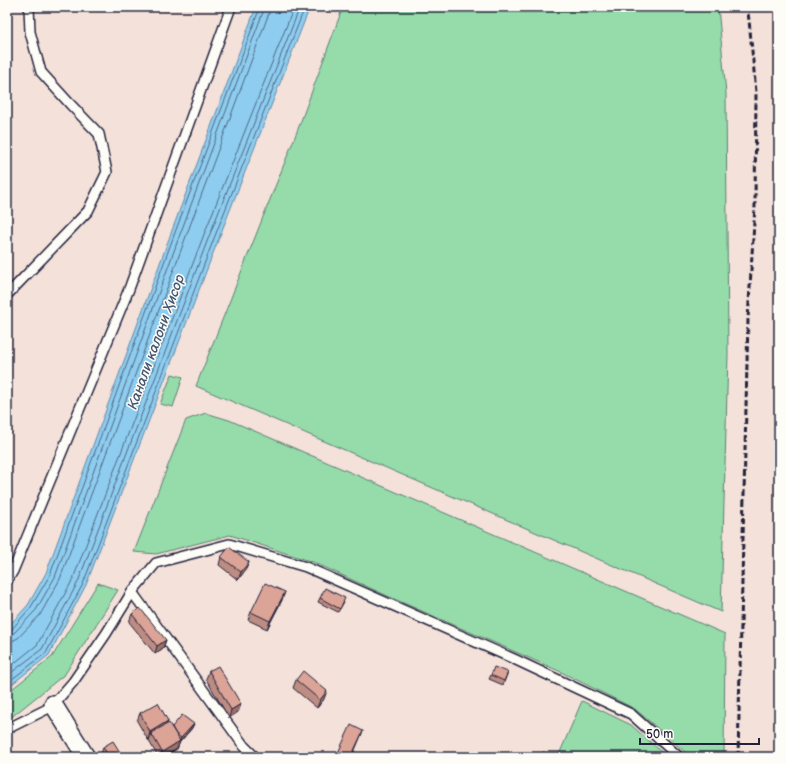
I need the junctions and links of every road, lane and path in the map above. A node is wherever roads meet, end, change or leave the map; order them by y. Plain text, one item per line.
1 (29, 7) edge
2 (231, 7) edge
3 (7, 295) edge
4 (7, 581) edge
5 (132, 592) junction
6 (54, 704) junction
7 (7, 729) edge
8 (86, 757) edge
9 (255, 757) edge
10 (679, 757) edge

1 - 3 lane
2 - 4 lane
5 - 6 lane
5 - 9 lane
5 - 10 lane
6 - 7 lane
6 - 8 street

